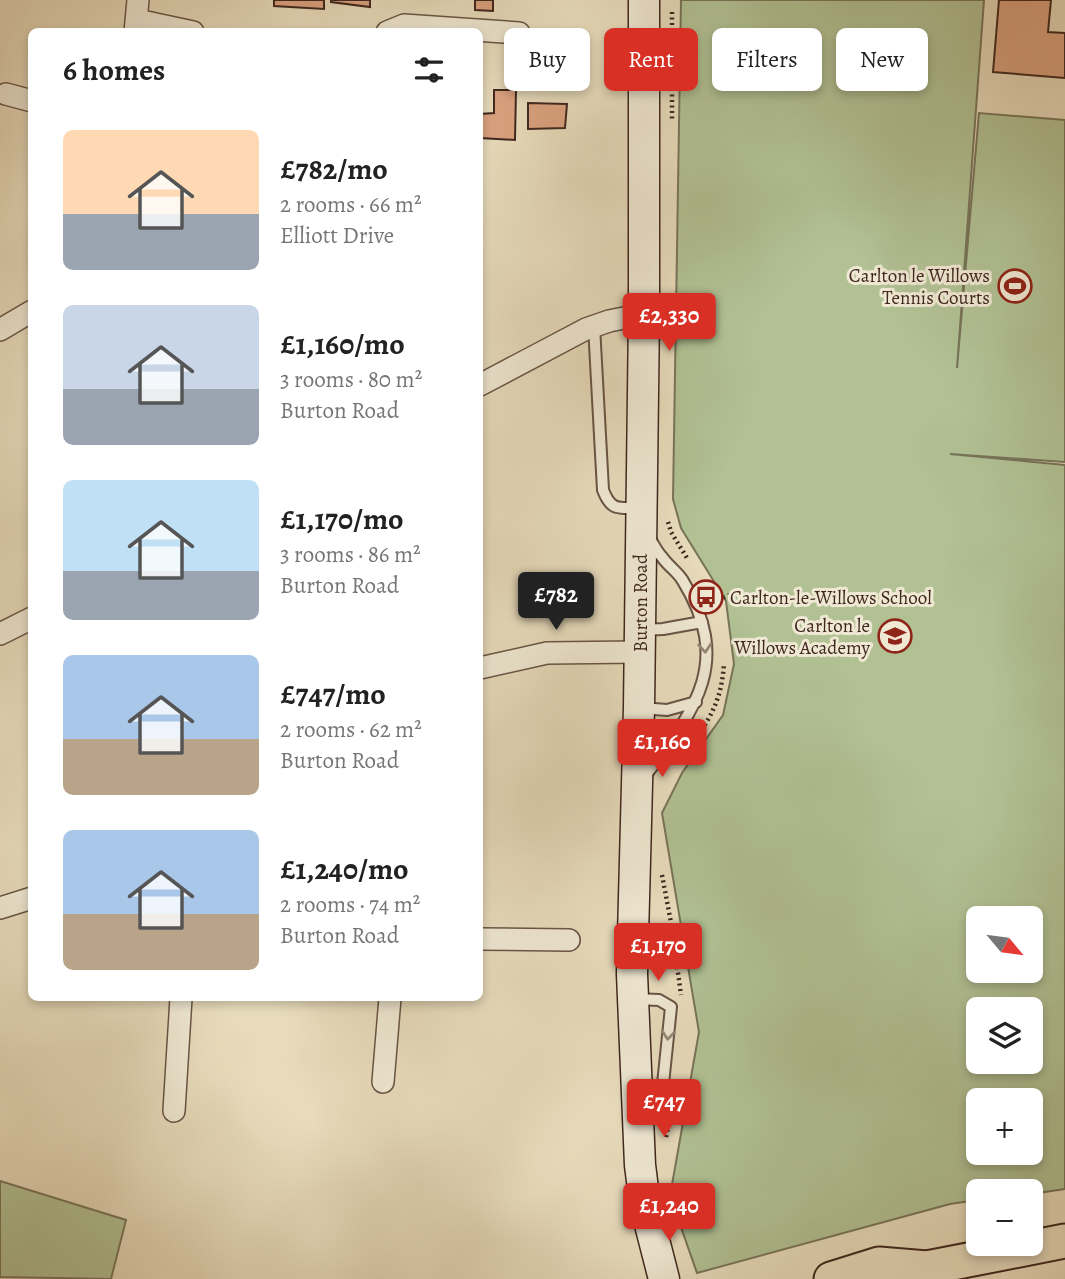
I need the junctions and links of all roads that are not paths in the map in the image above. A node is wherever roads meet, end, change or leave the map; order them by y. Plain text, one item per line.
1 (645, 0) edge
2 (137, 17) edge
3 (177, 28) edge
4 (397, 28) edge
5 (447, 28) edge
6 (483, 30) edge
7 (504, 32) edge
8 (6, 93) dead end
9 (28, 100) edge
10 (28, 314) edge
11 (645, 314) junction
12 (594, 326) junction
13 (0, 330) edge
14 (483, 383) edge
15 (641, 517) junction
16 (28, 620) edge
17 (702, 622) junction
18 (0, 634) edge
19 (640, 641) junction
20 (483, 667) edge
21 (696, 702) junction
22 (639, 708) junction
23 (636, 788) junction
24 (28, 899) edge
25 (0, 908) edge
26 (483, 939) edge
27 (569, 940) dead end
28 (181, 1001) edge
29 (390, 1001) edge
30 (383, 1082) dead end
31 (174, 1111) dead end
32 (645, 1205) junction
33 (1065, 1241) edge
34 (921, 1273) edge
35 (643, 1279) edge
36 (663, 1279) edge
37 (831, 1279) edge

1 - 11 street, Burton Road
2 - 3 street
4 - 5 street
6 - 7 street
8 - 9 street
10 - 13 street
11 - 12 street
11 - 15 street, Burton Road
12 - 14 street
12 - 15 lane
15 - 17 lane
15 - 19 street, Burton Road
16 - 18 street
17 - 19 lane
17 -> 21 lane
19 - 20 street
19 - 22 street, Burton Road
21 - 22 lane
21 - 23 lane
22 - 23 street, Burton Road
23 - 32 street, Burton Road
24 - 25 street
26 - 27 street
28 - 31 street
29 - 30 street
32 - 35 street, Burton Road
32 - 36 street, Burton Road
33 - 34 main road
34 - 37 main road

